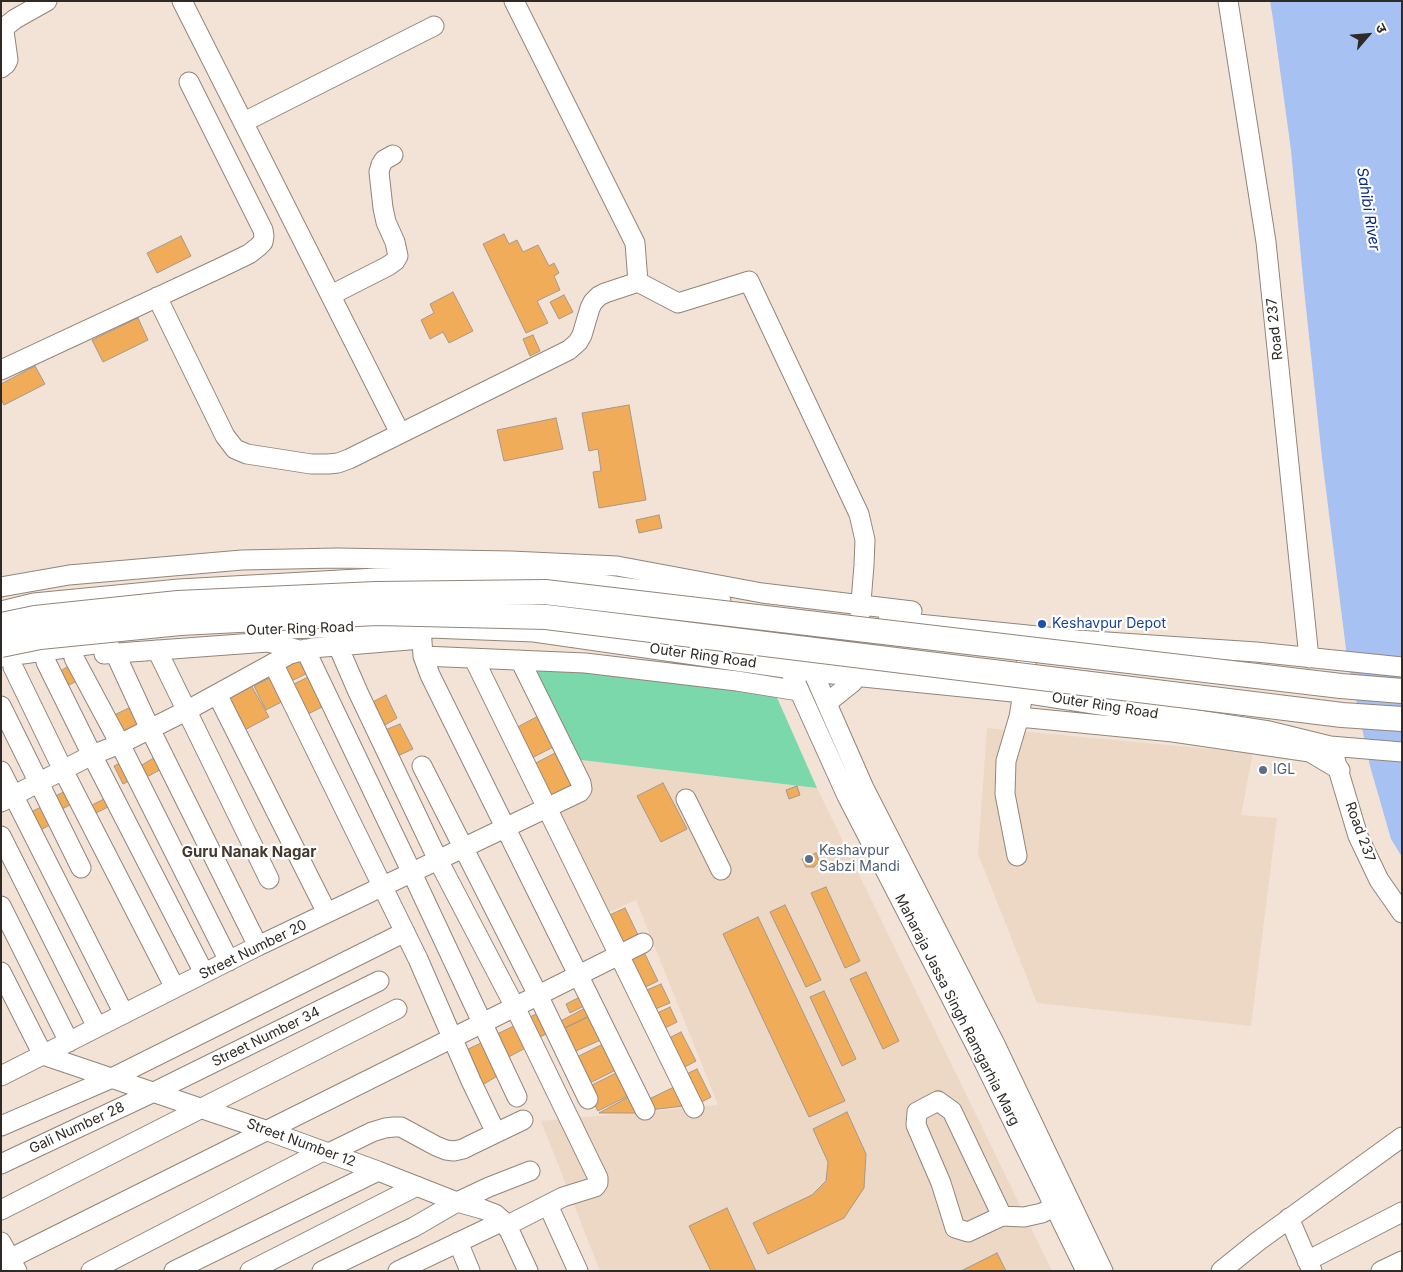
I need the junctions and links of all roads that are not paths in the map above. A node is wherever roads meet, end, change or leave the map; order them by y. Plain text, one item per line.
1 (47, 1) edge
2 (182, 1) edge
3 (514, 1) edge
4 (1228, 1) edge
5 (434, 26) dead end
6 (1, 68) edge
7 (189, 82) dead end
8 (244, 122) junction
9 (393, 155) dead end
10 (638, 282) junction
11 (331, 295) junction
12 (157, 297) junction
13 (1, 370) edge
14 (400, 433) junction
15 (1, 587) edge
16 (634, 589) junction
17 (1, 611) edge
18 (860, 611) junction
19 (1, 625) edge
20 (940, 626) junction
21 (1029, 635) junction
22 (1077, 640) junction
23 (422, 641) junction
24 (1, 644) edge
25 (626, 645) junction
26 (338, 646) junction
27 (156, 650) junction
28 (302, 650) junction
29 (115, 653) junction
30 (74, 658) junction
31 (1309, 658) junction
32 (474, 659) junction
33 (520, 660) junction
34 (46, 662) junction
35 (273, 663) junction
36 (5, 664) edge
37 (789, 668) junction
38 (1402, 668) edge
39 (813, 672) junction
40 (855, 676) junction
41 (932, 684) junction
42 (799, 691) junction
43 (1402, 691) edge
44 (1023, 693) junction
45 (217, 694) junction
46 (828, 704) junction
47 (1, 706) edge
48 (186, 711) junction
49 (1018, 717) junction
50 (1402, 719) edge
51 (150, 729) junction
52 (120, 744) junction
53 (1339, 747) junction
54 (1402, 752) edge
55 (92, 756) junction
56 (422, 766) dead end
57 (63, 770) junction
58 (1340, 770) junction
59 (1, 771) edge
60 (38, 782) junction
61 (864, 788) junction
62 (847, 796) junction
63 (8, 799) edge
64 (686, 799) dead end
65 (546, 808) junction
66 (506, 828) junction
67 (1, 836) edge
68 (464, 848) junction
69 (1017, 856) dead end
70 (438, 860) junction
71 (81, 868) dead end
72 (721, 870) dead end
73 (412, 873) junction
74 (269, 879) dead end
75 (383, 887) junction
76 (1, 906) edge
77 (327, 913) junction
78 (1402, 913) edge
79 (405, 932) junction
80 (644, 943) dead end
81 (258, 946) junction
82 (619, 955) junction
83 (229, 961) junction
84 (1, 972) edge
85 (204, 973) junction
86 (578, 975) junction
87 (379, 981) dead end
88 (175, 988) junction
89 (538, 995) junction
90 (515, 1007) junction
91 (397, 1009) dead end
92 (124, 1014) junction
93 (482, 1024) junction
94 (97, 1027) junction
95 (452, 1038) junction
96 (69, 1042) junction
97 (987, 1048) junction
98 (43, 1055) junction
99 (4, 1069) edge
100 (112, 1078) junction
101 (154, 1092) junction
102 (516, 1097) dead end
103 (588, 1098) dead end
104 (694, 1108) dead end
105 (204, 1109) junction
106 (645, 1110) dead end
107 (522, 1120) dead end
108 (1, 1126) edge
109 (268, 1131) junction
110 (496, 1133) junction
111 (1402, 1137) edge
112 (326, 1152) junction
113 (1, 1164) edge
114 (378, 1171) junction
115 (530, 1171) dead end
116 (417, 1186) junction
117 (457, 1202) junction
118 (548, 1205) junction
119 (1, 1210) edge
120 (1402, 1212) edge
121 (1065, 1214) junction
122 (1002, 1216) junction
123 (1289, 1218) junction
124 (505, 1223) junction
125 (1, 1242) edge
126 (458, 1242) junction
127 (1402, 1261) edge
128 (9, 1264) edge
129 (1310, 1266) edge
130 (91, 1271) edge
131 (174, 1271) edge
132 (250, 1271) edge
133 (322, 1271) edge
134 (398, 1271) edge
135 (470, 1271) edge
136 (528, 1271) edge
137 (578, 1271) edge
138 (1086, 1271) edge
139 (1103, 1271) edge
140 (1221, 1271) edge
141 (1381, 1271) edge

1 - 6 street
2 - 8 street
3 - 10 street
4 - 31 street, Road 237
5 - 8 street
7 - 12 street
8 - 11 street
9 - 11 street
10 - 14 street
10 - 18 street
11 - 14 street
12 - 13 street
12 - 14 street
15 - 18 street
16 - 17 street
16 - 18 street
16 - 25 street
18 - 20 street
18 - 22 street
18 - 40 street
19 - 43 main road, bridge
20 - 21 street
20 - 41 street
21 - 22 street
21 - 44 street
22 - 31 street
23 - 25 street, Outer Ring Road
23 - 26 street
23 - 32 street
23 - 36 street, Outer Ring Road
23 - 66 street
24 - 50 main road, Outer Ring Road, bridge
25 - 37 street, Outer Ring Road
26 - 28 street
26 - 70 street
27 - 28 street
27 - 29 street
27 - 48 street
28 - 35 street
28 - 73 street
29 - 30 street
29 - 51 street
30 - 34 street
30 - 52 street
31 - 38 street
32 - 33 street
32 - 65 street
33 - 42 street
33 - 65 street, Street Number 20
34 - 36 street
34 - 55 street
35 - 45 street
35 - 75 street
36 - 57 street
37 - 39 street, Outer Ring Road
37 - 42 street, Maharaja Jassa Singh Ramgarhia Marg
39 - 40 street, Outer Ring Road
39 - 46 street, Maharaja Jassa Singh Ramgarhia Marg
40 - 41 street, Outer Ring Road
40 - 46 street
41 - 44 street, Outer Ring Road
42 - 62 street, Maharaja Jassa Singh Ramgarhia Marg
44 - 49 street
44 - 53 street, Outer Ring Road
45 - 48 street
45 - 77 street
46 - 61 street, Maharaja Jassa Singh Ramgarhia Marg
47 - 60 street
48 - 51 street
48 - 74 street
49 - 58 street
49 - 69 street
51 - 52 street
51 - 81 street
52 - 55 street
52 - 83 street
53 - 54 street, Outer Ring Road
53 - 58 street, Road 237
55 - 57 street
55 - 85 street
56 - 68 street
57 - 60 street
57 - 88 street
58 - 78 street, Road 237
59 - 63 street
60 - 63 street
60 - 71 street
61 - 62 street
61 - 97 street, Maharaja Jassa Singh Ramgarhia Marg
62 - 97 street, Maharaja Jassa Singh Ramgarhia Marg
63 - 92 street
64 - 72 street
65 - 66 street, Street Number 20
65 - 82 street
66 - 68 street, Street Number 20
66 - 86 street
67 - 94 street
68 - 70 street, Street Number 20
68 - 89 street
70 - 73 street, Street Number 20
70 - 90 street
73 - 75 street, Street Number 20
73 - 93 street
75 - 77 street, Street Number 20
75 - 79 street
76 - 96 street
77 - 81 street, Street Number 20
79 - 95 street
79 - 100 street
80 - 82 street
81 - 83 street, Street Number 20
82 - 86 street
82 - 104 street
83 - 85 street, Street Number 20
84 - 98 street
85 - 88 street, Street Number 20
86 - 89 street
86 - 106 street
87 - 101 street, Street Number 34
88 - 92 street, Street Number 20
89 - 90 street
89 - 103 street
90 - 93 street
90 - 118 street
91 - 105 street
92 - 94 street, Street Number 20
93 - 95 street
93 - 102 street
94 - 96 street, Street Number 20
95 - 109 street
95 - 110 street
96 - 98 street, Street Number 20
97 - 121 street, Maharaja Jassa Singh Ramgarhia Marg
98 - 99 street, Street Number 20
98 - 100 street, Street Number 12
100 - 101 street, Street Number 12
100 - 108 street
101 - 105 street, Street Number 12
101 - 113 street, Gali Number 28
105 - 109 street, Street Number 12
105 - 119 street
107 - 110 street
109 - 112 street, Street Number 12
109 - 128 street
110 - 112 street
111 - 123 street
112 - 114 street, Street Number 12
112 - 130 street
114 - 116 street, Street Number 12
114 - 131 street
115 - 117 street
116 - 117 street, Street Number 12
116 - 132 street
117 - 124 street, Street Number 12
117 - 133 street
118 - 124 street
118 - 137 street
120 - 129 street
121 - 122 street
121 - 138 street, Maharaja Jassa Singh Ramgarhia Marg
121 - 139 street, Maharaja Jassa Singh Ramgarhia Marg
122 - 122 street
123 - 129 street
123 - 140 street
124 - 126 street
124 - 136 street
125 - 128 street
126 - 134 street
126 - 135 street
127 - 141 street

